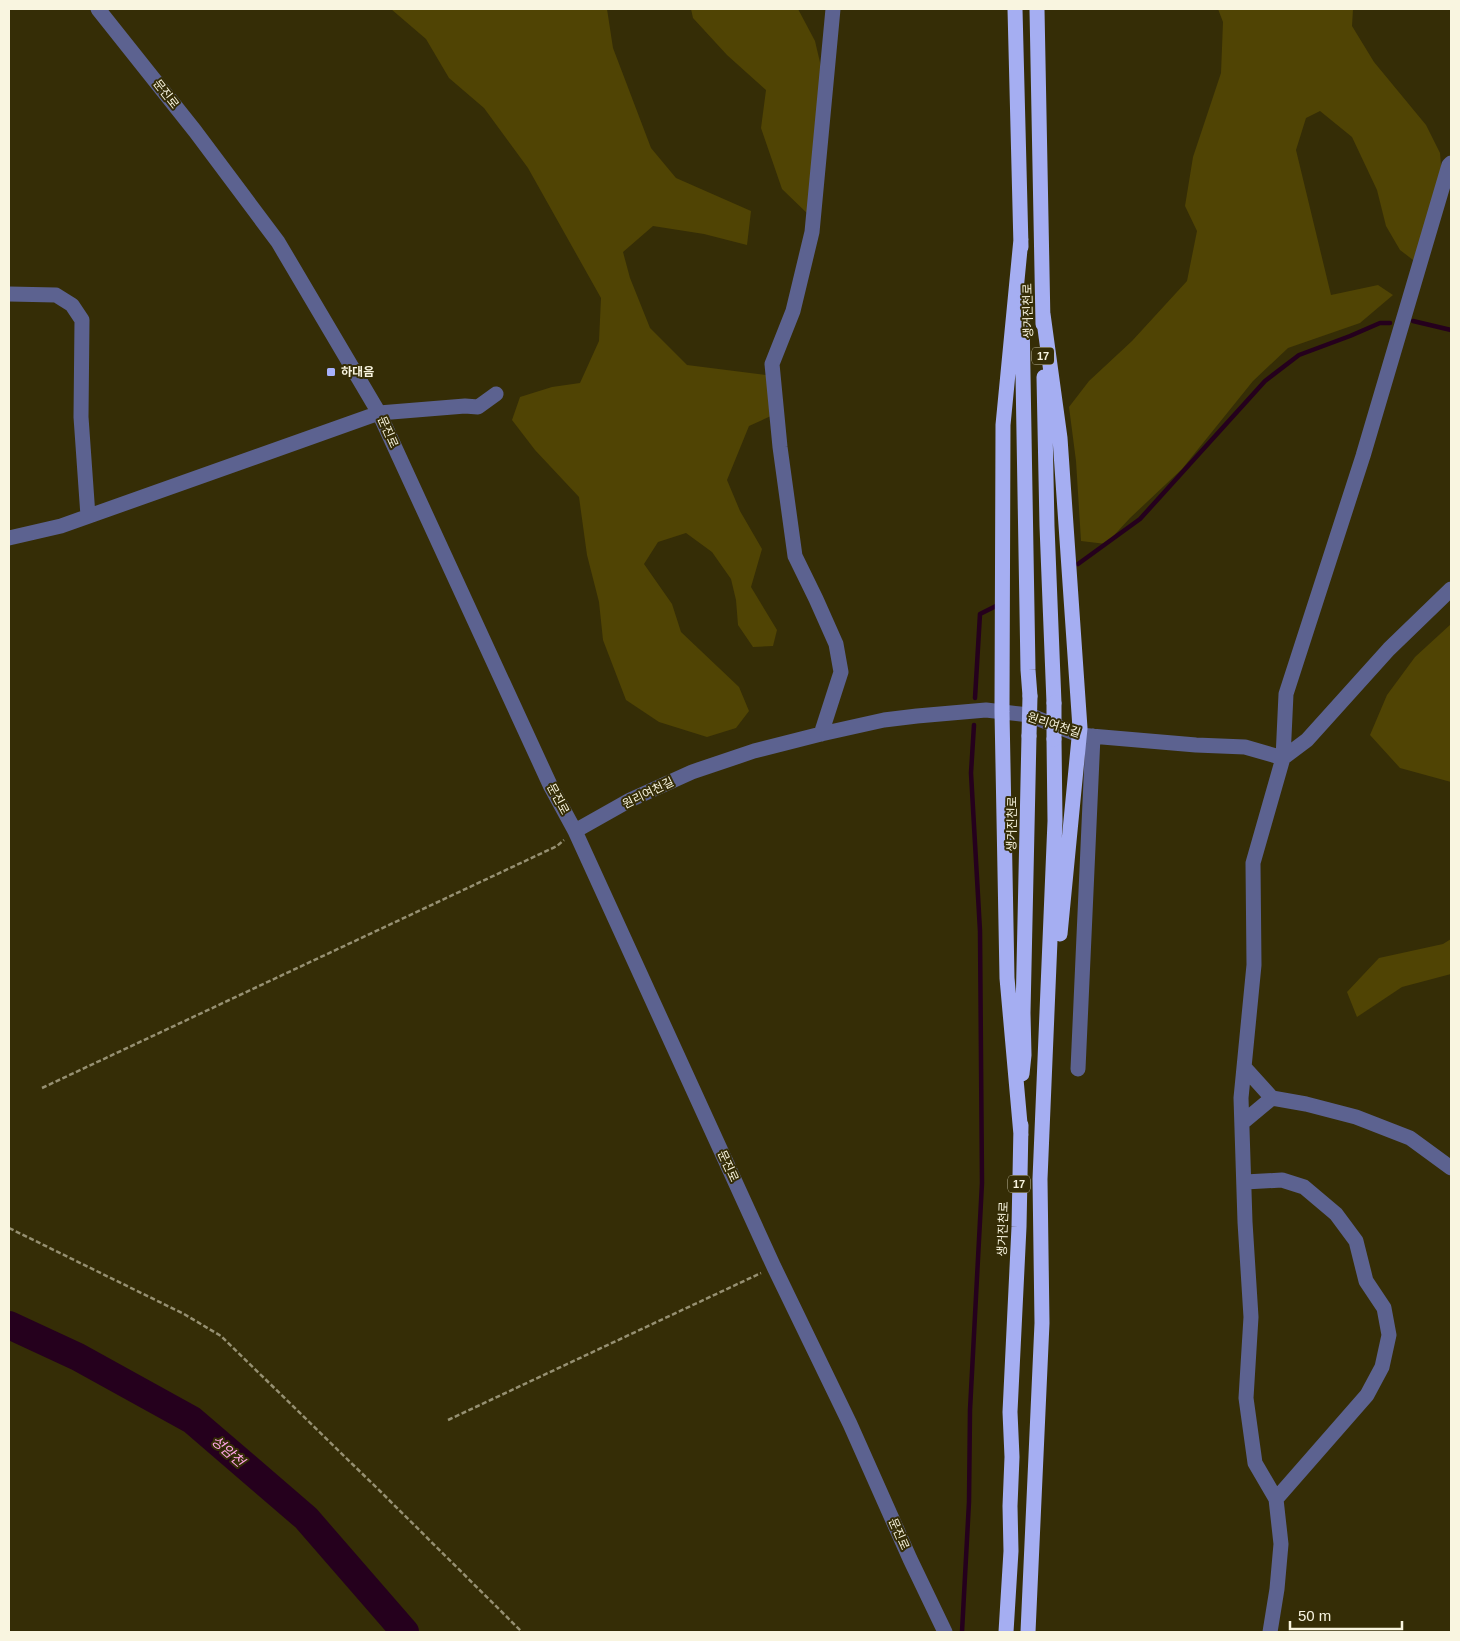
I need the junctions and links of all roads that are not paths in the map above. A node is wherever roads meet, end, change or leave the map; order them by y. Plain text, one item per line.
1 (98, 9) edge
2 (833, 9) edge
3 (1015, 9) edge
4 (1037, 9) edge
5 (1451, 163) edge
6 (1021, 239) junction
7 (9, 294) edge
8 (1043, 314) junction
9 (496, 394) dead end
10 (379, 413) junction
11 (88, 516) junction
12 (9, 538) edge
13 (1451, 589) edge
14 (1002, 712) junction
15 (821, 734) junction
16 (1086, 735) junction
17 (1284, 758) junction
18 (575, 831) junction
19 (1244, 1067) junction
20 (1078, 1069) dead end
21 (1044, 1095) junction
22 (1272, 1098) junction
23 (1242, 1123) junction
24 (1020, 1135) junction
25 (1451, 1168) edge
26 (1245, 1182) junction
27 (1276, 1499) junction
28 (945, 1632) edge
29 (1006, 1632) edge
30 (1028, 1632) edge
31 (1270, 1632) edge

1 - 10 street, 문진로
2 - 15 street
3 - 6 highway, 생거진천로 / 17
4 - 8 highway, 생거진천로 / 17
5 - 17 street
6 - 14 highway
6 - 24 highway, 생거진천로 / 17, bridge
7 - 11 street
8 - 16 highway
8 - 21 highway, 생거진천로 / 17, bridge
9 - 10 street
10 - 11 street
10 - 18 street, 문진로
11 - 12 street
13 - 17 street
14 - 15 street, 원리여천길
14 - 16 street, 원리여천길
14 - 24 highway
15 - 18 street, 원리여천길
16 - 17 street, 원리여천길
16 - 20 street
16 - 21 highway
17 - 19 street
18 - 28 street, 문진로
19 - 22 street
19 - 23 street
21 - 30 highway, 17
22 - 23 street
22 - 25 street
23 - 26 street
24 - 29 highway, 생거진천로 / 17
26 - 27 street
26 - 27 street
27 - 31 street

